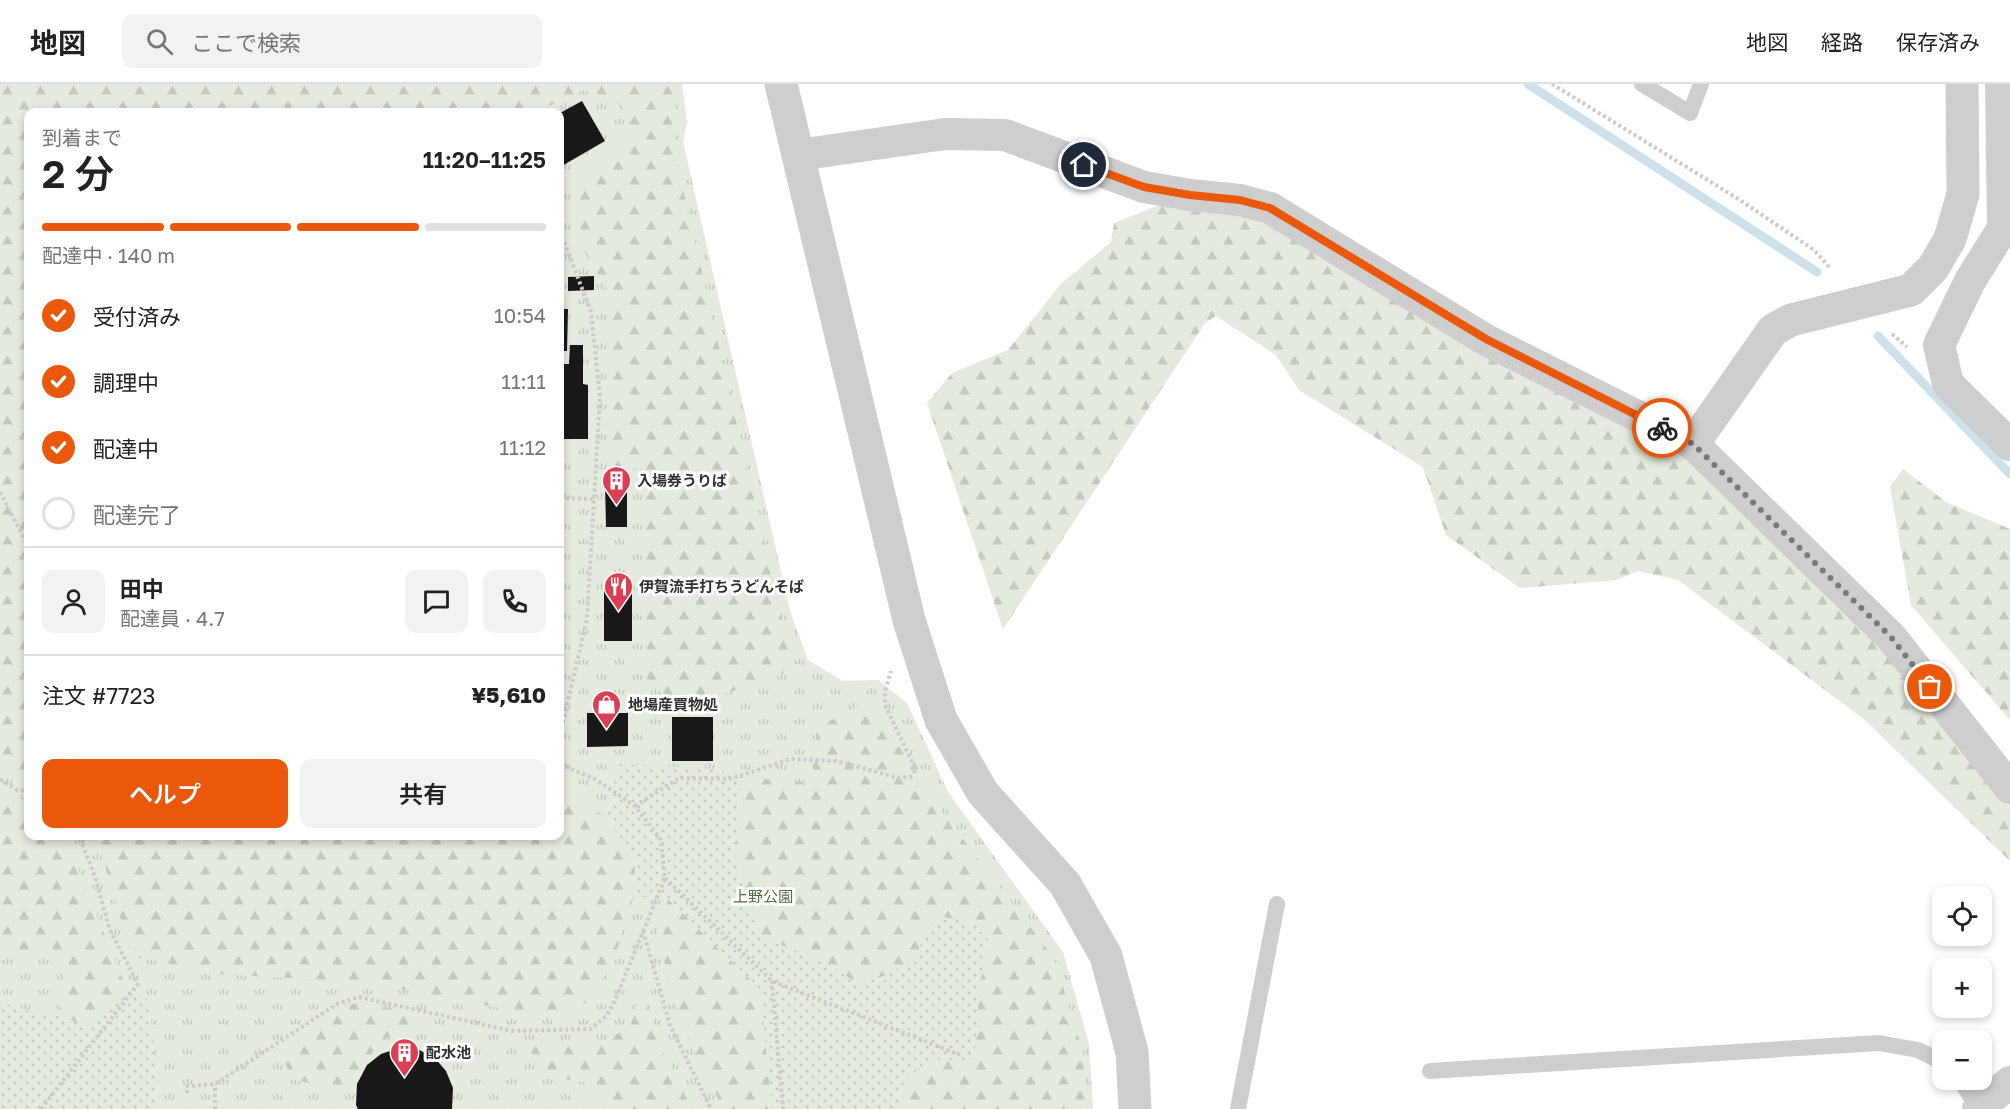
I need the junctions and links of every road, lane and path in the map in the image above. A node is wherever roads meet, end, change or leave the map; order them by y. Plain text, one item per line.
1 (781, 84) edge
2 (1552, 84) edge
3 (1642, 84) edge
4 (1701, 84) edge
5 (1962, 84) edge
6 (2001, 84) edge
7 (2006, 137) edge
8 (798, 155) junction
9 (2006, 229) edge
10 (564, 241) edge
11 (1831, 270) dead end
12 (1693, 444) junction
13 (2010, 445) edge
14 (0, 492) edge
15 (564, 498) edge
16 (594, 499) junction
17 (24, 538) edge
18 (897, 666) dead end
19 (565, 714) joint
20 (564, 718) edge
21 (564, 766) edge
22 (0, 779) edge
23 (2010, 788) edge
24 (24, 791) edge
25 (635, 806) junction
26 (81, 840) edge
27 (665, 878) junction
28 (1276, 904) dead end
29 (643, 930) junction
30 (772, 981) junction
31 (960, 1055) dead end
32 (1932, 1057) edge
33 (1430, 1071) dead end
34 (2010, 1082) edge
35 (215, 1084) junction
36 (1966, 1090) edge
37 (187, 1093) dead end
38 (1978, 1108) edge
39 (41, 1109) edge
40 (214, 1109) edge
41 (711, 1109) edge
42 (783, 1109) edge
43 (1135, 1109) edge
44 (1238, 1109) edge

1 - 8 street
2 - 11 path
3 - 4 lane
5 - 12 street
6 - 7 street
7 - 9 street
8 - 12 street
8 - 43 street
9 - 13 street
10 - 16 path
12 - 23 street
14 - 17 path
15 - 16 path
16 - 19 path
18 - 25 path
19 - 20 path
21 - 25 path
22 - 24 path
25 - 27 path
26 - 39 path
27 - 29 path
27 - 30 path
28 - 44 lane
29 - 35 path
29 - 41 path
30 - 31 path
30 - 42 path
32 - 33 lane
34 - 38 street
35 - 37 path
35 - 40 path
36 - 38 lane

